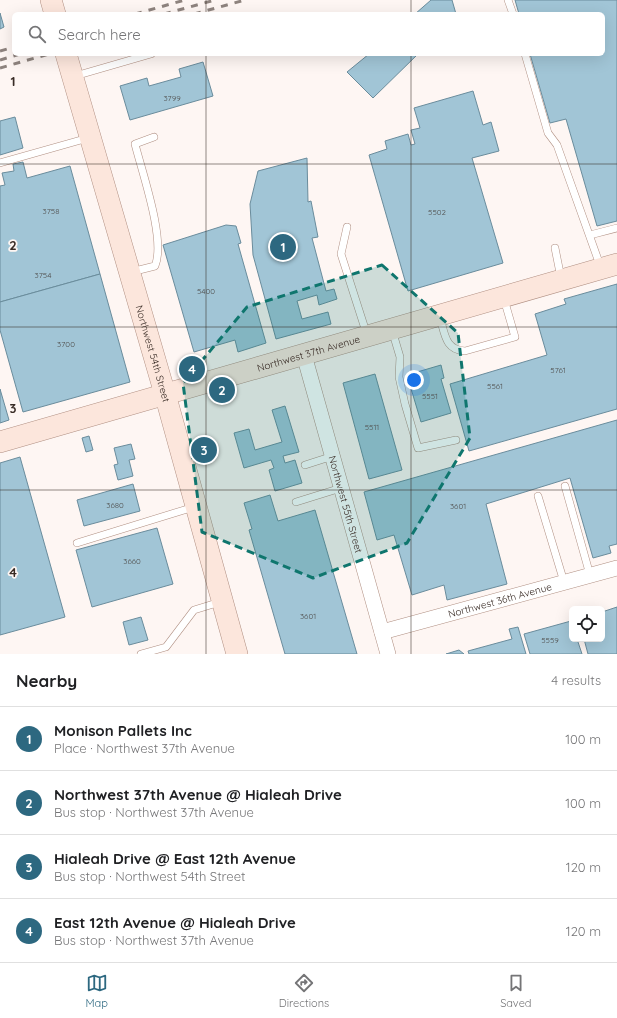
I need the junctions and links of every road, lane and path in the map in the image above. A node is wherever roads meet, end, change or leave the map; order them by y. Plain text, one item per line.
1 (51, 0) edge
2 (508, 0) edge
3 (54, 12) edge
4 (512, 12) edge
5 (67, 56) edge
6 (144, 56) edge
7 (526, 56) edge
8 (72, 77) junction
9 (90, 137) junction
10 (154, 137) dead end
11 (0, 163) edge
12 (347, 227) dead end
13 (617, 228) edge
14 (590, 235) junction
15 (555, 248) dead end
16 (609, 266) edge
17 (129, 273) junction
18 (562, 280) junction
19 (504, 297) junction
20 (440, 316) junction
21 (392, 330) junction
22 (368, 337) junction
23 (304, 355) junction
24 (165, 394) junction
25 (456, 440) dead end
26 (0, 442) edge
27 (333, 456) junction
28 (305, 465) dead end
29 (564, 486) dead end
30 (341, 488) junction
31 (538, 496) dead end
32 (296, 502) dead end
33 (196, 506) junction
34 (77, 543) dead end
35 (617, 568) edge
36 (590, 575) junction
37 (564, 582) junction
38 (222, 602) junction
39 (382, 632) junction
40 (167, 650) edge
41 (141, 654) edge
42 (237, 654) edge
43 (388, 654) edge

1 - 3 main road
2 - 4 lane
5 - 8 main road, Northwest 54th Street
6 - 8 lane
7 - 14 lane
8 - 9 main road, Northwest 54th Street
9 - 11 lane
9 - 17 main road, Northwest 54th Street
10 - 17 lane
12 - 22 lane
13 - 14 lane
14 - 16 lane
15 - 18 lane
16 - 18 main road, Northwest 37th Avenue
17 - 24 main road, Northwest 54th Street
18 - 19 main road, Northwest 37th Avenue
19 - 20 main road, Northwest 37th Avenue
19 - 20 lane
20 - 21 main road, Northwest 37th Avenue
21 - 22 main road, Northwest 37th Avenue
21 - 25 lane
22 - 23 main road, Northwest 37th Avenue
23 - 24 main road, Northwest 37th Avenue
23 - 27 street, Northwest 55th Street
24 - 26 main road, Northwest 37th Avenue
24 - 33 main road, Northwest 54th Street
27 - 28 lane
27 - 30 street, Northwest 55th Street
29 - 36 lane
30 - 32 lane
30 - 39 street, Northwest 55th Street
31 - 37 lane
33 - 34 lane
33 - 38 main road, Northwest 54th Street
35 - 36 street, Northwest 36th Avenue
36 - 37 street, Northwest 36th Avenue
37 - 39 street, Northwest 36th Avenue
38 - 40 lane
38 - 42 main road, Northwest 54th Street
39 - 43 street, Northwest 55th Street
40 - 41 lane

